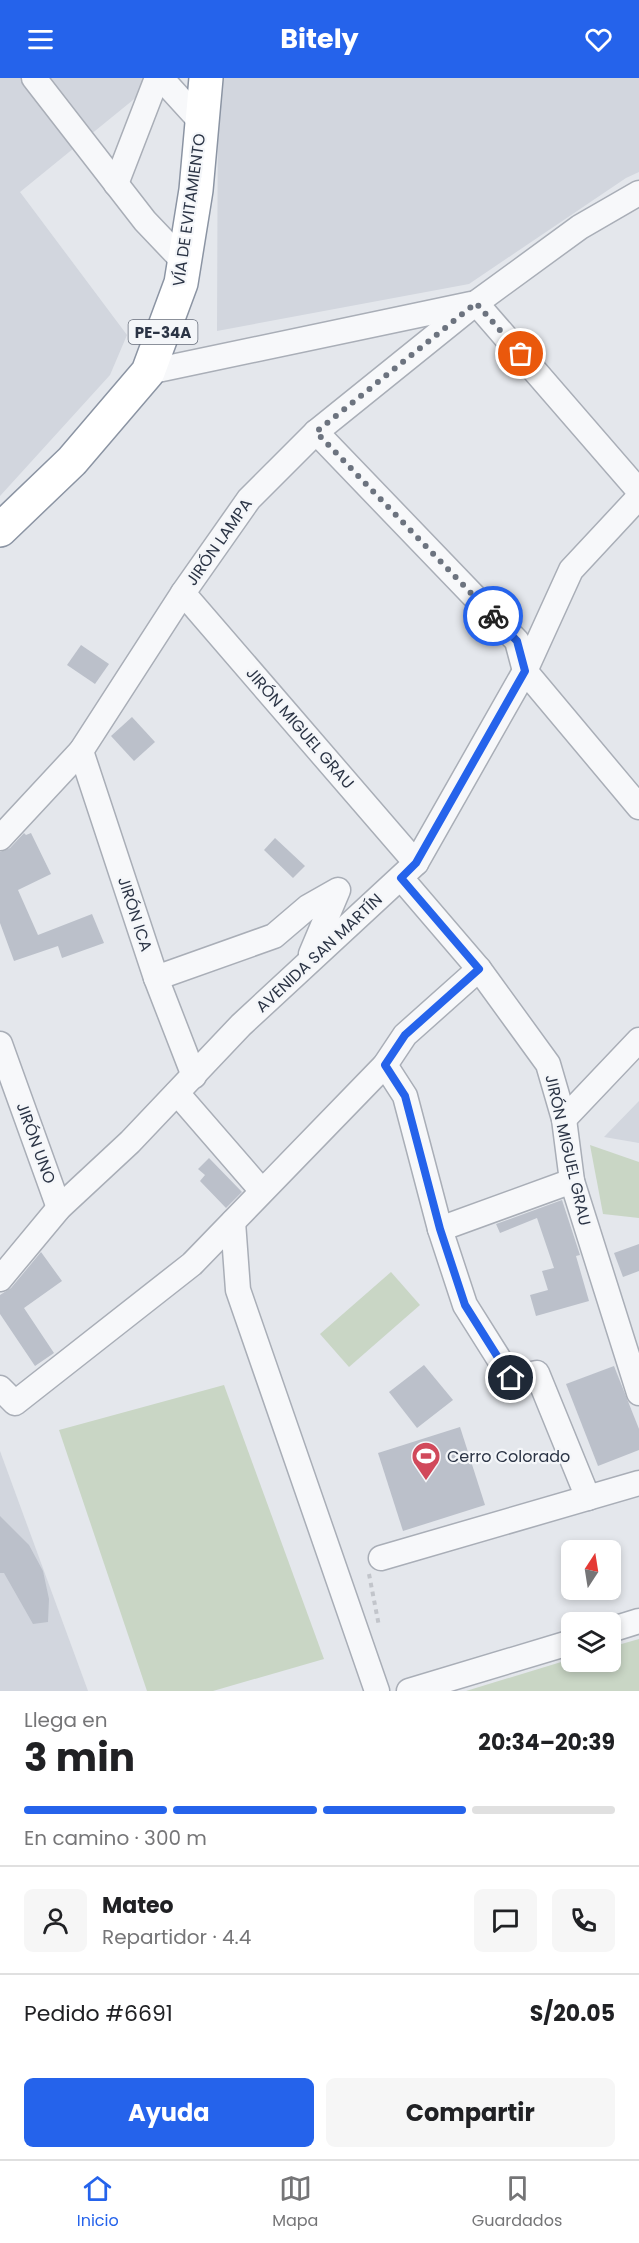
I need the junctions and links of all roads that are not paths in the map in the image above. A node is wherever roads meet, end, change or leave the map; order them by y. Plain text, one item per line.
1 (34, 78) edge
2 (159, 78) edge
3 (206, 78) edge
4 (202, 123) junction
5 (116, 184) junction
6 (639, 194) edge
7 (185, 263) junction
8 (476, 303) junction
9 (148, 372) junction
10 (316, 432) junction
11 (639, 491) edge
12 (639, 497) edge
13 (0, 530) edge
14 (183, 593) junction
15 (525, 671) junction
16 (81, 751) junction
17 (639, 807) edge
18 (0, 838) edge
19 (409, 870) junction
20 (309, 960) junction
21 (479, 969) junction
22 (156, 978) junction
23 (639, 1040) edge
24 (0, 1044) edge
25 (385, 1065) junction
26 (194, 1076) junction
27 (177, 1093) junction
28 (564, 1119) junction
29 (572, 1181) junction
30 (262, 1191) junction
31 (59, 1208) junction
32 (233, 1222) junction
33 (440, 1229) junction
34 (0, 1279) edge
35 (639, 1393) edge
36 (7, 1395) edge
37 (639, 1483) edge
38 (588, 1498) junction
39 (381, 1558) road end
40 (639, 1621) edge
41 (621, 1627) edge
42 (561, 1645) edge
43 (377, 1691) edge
44 (409, 1691) edge

1 - 5 street
2 - 4 street
2 - 5 street
3 - 4 highway, VÍA DE EVITAMIENTO / PE-34A
4 - 7 highway, VÍA DE EVITAMIENTO / PE-34A
5 - 7 street
6 - 8 street, JIRÓN LAMPA
7 - 9 highway, VÍA DE EVITAMIENTO / PE-34A
8 - 9 street
8 - 10 street, JIRÓN LAMPA
8 - 11 street
9 - 13 highway, VÍA DE EVITAMIENTO / PE-34A
10 - 14 street, JIRÓN LAMPA
10 - 15 street
12 - 15 street, AVENIDA SAN MARTÍN
14 - 16 street, JIRÓN LAMPA
14 - 19 street, JIRÓN MIGUEL GRAU
15 - 17 street
15 - 19 street, AVENIDA SAN MARTÍN
16 - 18 street, JIRÓN LAMPA
16 - 22 street, JIRÓN ICA
19 - 20 street, AVENIDA SAN MARTÍN
19 - 21 street, JIRÓN MIGUEL GRAU
20 - 22 street
20 - 26 street, AVENIDA SAN MARTÍN
21 - 25 street
21 - 28 street, JIRÓN MIGUEL GRAU
22 - 26 street, JIRÓN ICA
23 - 28 street
24 - 31 street, JIRÓN UNO
25 - 30 street
25 - 33 street
26 - 27 street, AVENIDA SAN MARTÍN
27 - 30 street
27 - 31 street, AVENIDA SAN MARTÍN
28 - 29 street, JIRÓN MIGUEL GRAU
29 - 33 street
29 - 35 street, JIRÓN MIGUEL GRAU
30 - 32 street
31 - 34 street, AVENIDA SAN MARTÍN
32 - 36 street
32 - 43 street
33 - 38 street
37 - 38 street
38 - 39 street
40 - 41 street
42 - 44 street

